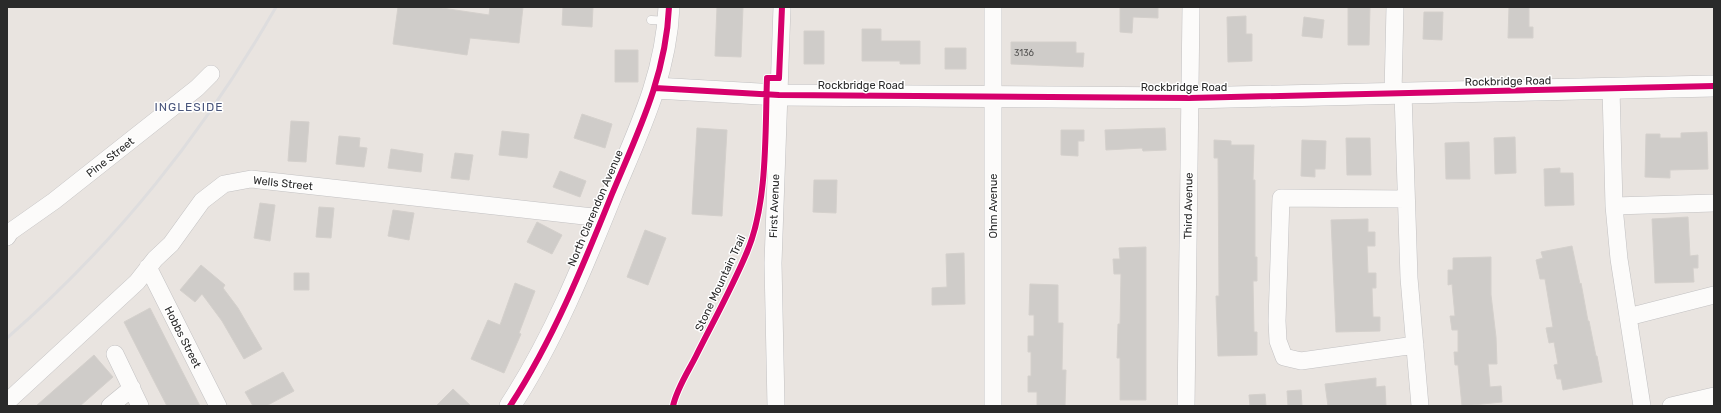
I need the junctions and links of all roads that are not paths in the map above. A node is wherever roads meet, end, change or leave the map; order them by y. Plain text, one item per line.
1 (782, 7) edge
2 (993, 7) edge
3 (1191, 7) edge
4 (1395, 7) edge
5 (663, 16) edge
6 (211, 74) dead end
7 (1714, 86) edge
8 (655, 88) junction
9 (1611, 88) junction
10 (1398, 93) junction
11 (779, 95) junction
12 (992, 96) junction
13 (1189, 98) junction
14 (1406, 199) junction
15 (1714, 203) edge
16 (1614, 206) junction
17 (602, 218) junction
18 (7, 237) edge
19 (148, 267) junction
20 (1714, 295) edge
21 (1628, 317) junction
22 (1415, 345) junction
23 (115, 354) dead end
24 (132, 388) junction
25 (1714, 396) edge
26 (7, 402) edge
27 (110, 406) edge
28 (140, 406) edge
29 (218, 406) edge
30 (510, 406) edge
31 (776, 406) edge
32 (993, 406) edge
33 (1186, 406) edge
34 (1420, 406) edge
35 (1642, 406) edge
36 (1671, 406) edge

1 - 11 street, First Avenue
2 - 12 street, Ohm Avenue
3 - 13 street, Third Avenue
4 - 10 street
5 - 8 street, North Clarendon Avenue
6 - 18 street, Pine Street
7 - 9 street, Rockbridge Road
8 - 11 street, Rockbridge Road
8 - 17 street, North Clarendon Avenue
9 - 10 street, Rockbridge Road
9 - 16 street
10 - 13 street, Rockbridge Road
10 - 14 street
11 - 12 street, Rockbridge Road
11 - 31 street, First Avenue
12 - 13 street, Rockbridge Road
12 - 32 street, Ohm Avenue
13 - 33 street, Third Avenue
14 - 22 street
14 - 22 street
15 - 16 street
16 - 21 street
17 - 19 street, Wells Street
17 - 30 street, North Clarendon Avenue
19 - 26 street, Wells Street
19 - 29 street, Hobbs Street
20 - 21 street
21 - 35 street
22 - 34 street
23 - 24 street
24 - 27 street
24 - 28 street
25 - 36 street

